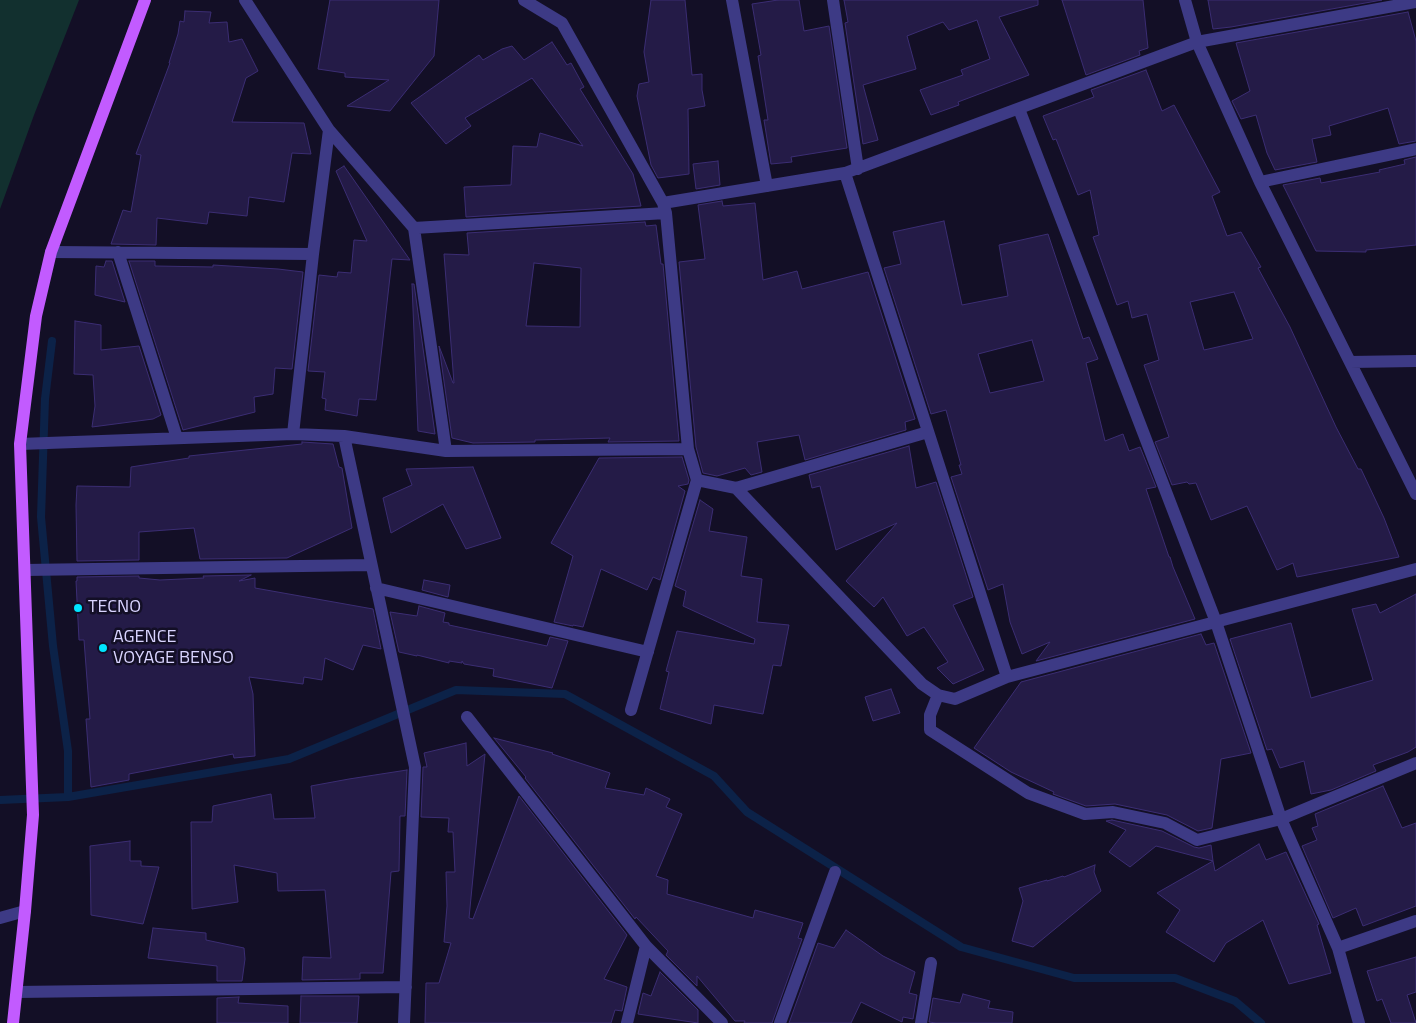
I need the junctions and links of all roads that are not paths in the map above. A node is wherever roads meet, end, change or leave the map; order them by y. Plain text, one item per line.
1 (145, 0) edge
2 (245, 0) edge
3 (524, 0) edge
4 (732, 0) edge
5 (833, 0) edge
6 (1184, 0) edge
7 (1416, 2) edge
8 (1197, 42) junction
9 (1019, 109) junction
10 (328, 130) junction
11 (1416, 150) edge
12 (858, 169) junction
13 (845, 173) junction
14 (1260, 182) junction
15 (767, 186) junction
16 (665, 208) junction
17 (414, 228) junction
18 (51, 252) junction
19 (118, 252) junction
20 (313, 254) junction
21 (1416, 360) edge
22 (1350, 362) junction
23 (928, 432) junction
24 (293, 434) junction
25 (344, 436) junction
26 (177, 438) junction
27 (20, 444) junction
28 (688, 449) junction
29 (446, 451) junction
30 (696, 480) junction
31 (736, 488) junction
32 (1416, 494) edge
33 (371, 565) junction
34 (1416, 569) edge
35 (24, 570) junction
36 (376, 588) junction
37 (1216, 622) junction
38 (648, 652) junction
39 (1007, 677) junction
40 (938, 695) junction
41 (631, 710) dead end
42 (467, 717) dead end
43 (1416, 763) edge
44 (1281, 818) junction
45 (835, 872) dead end
46 (25, 911) junction
47 (0, 918) edge
48 (1416, 921) edge
49 (646, 946) junction
50 (1338, 948) junction
51 (931, 963) dead end
52 (406, 987) junction
53 (17, 992) junction
54 (13, 1023) edge
55 (404, 1023) edge
56 (627, 1023) edge
57 (722, 1023) edge
58 (780, 1023) edge
59 (921, 1023) edge
60 (1359, 1023) edge

1 - 18 main road
2 - 10 street
3 - 16 street
4 - 15 street
5 - 12 street
6 - 8 street
7 - 8 street
8 - 9 street
8 - 14 street
9 - 12 street
9 - 37 street
10 - 17 street
10 - 20 street
11 - 14 street
12 - 13 street
13 - 15 street
13 - 23 street
14 - 22 street
15 - 16 street
16 - 17 street
16 - 28 street
17 - 29 street
18 - 19 street
18 - 27 main road
19 - 20 street
19 - 26 street
20 - 24 street
21 - 22 street
22 - 32 street
23 - 31 street
23 - 39 street
24 - 25 street
24 - 26 street
25 - 29 street
25 - 33 street
26 - 27 street
27 - 35 main road
28 - 29 street
28 - 30 street
30 - 31 street
30 - 38 street
31 - 40 street
33 - 35 street
33 - 36 street
34 - 37 street
35 - 46 main road
36 - 38 street
36 - 52 street
37 - 39 street
37 - 44 street
38 - 41 street
39 - 40 street
40 - 44 street
42 - 49 street
43 - 44 street
44 - 50 street
45 - 58 street
46 - 47 street
46 - 53 main road
48 - 50 street
49 - 56 street
49 - 57 street
50 - 60 street
51 - 59 street
52 - 53 street
52 - 55 street
53 - 54 main road

